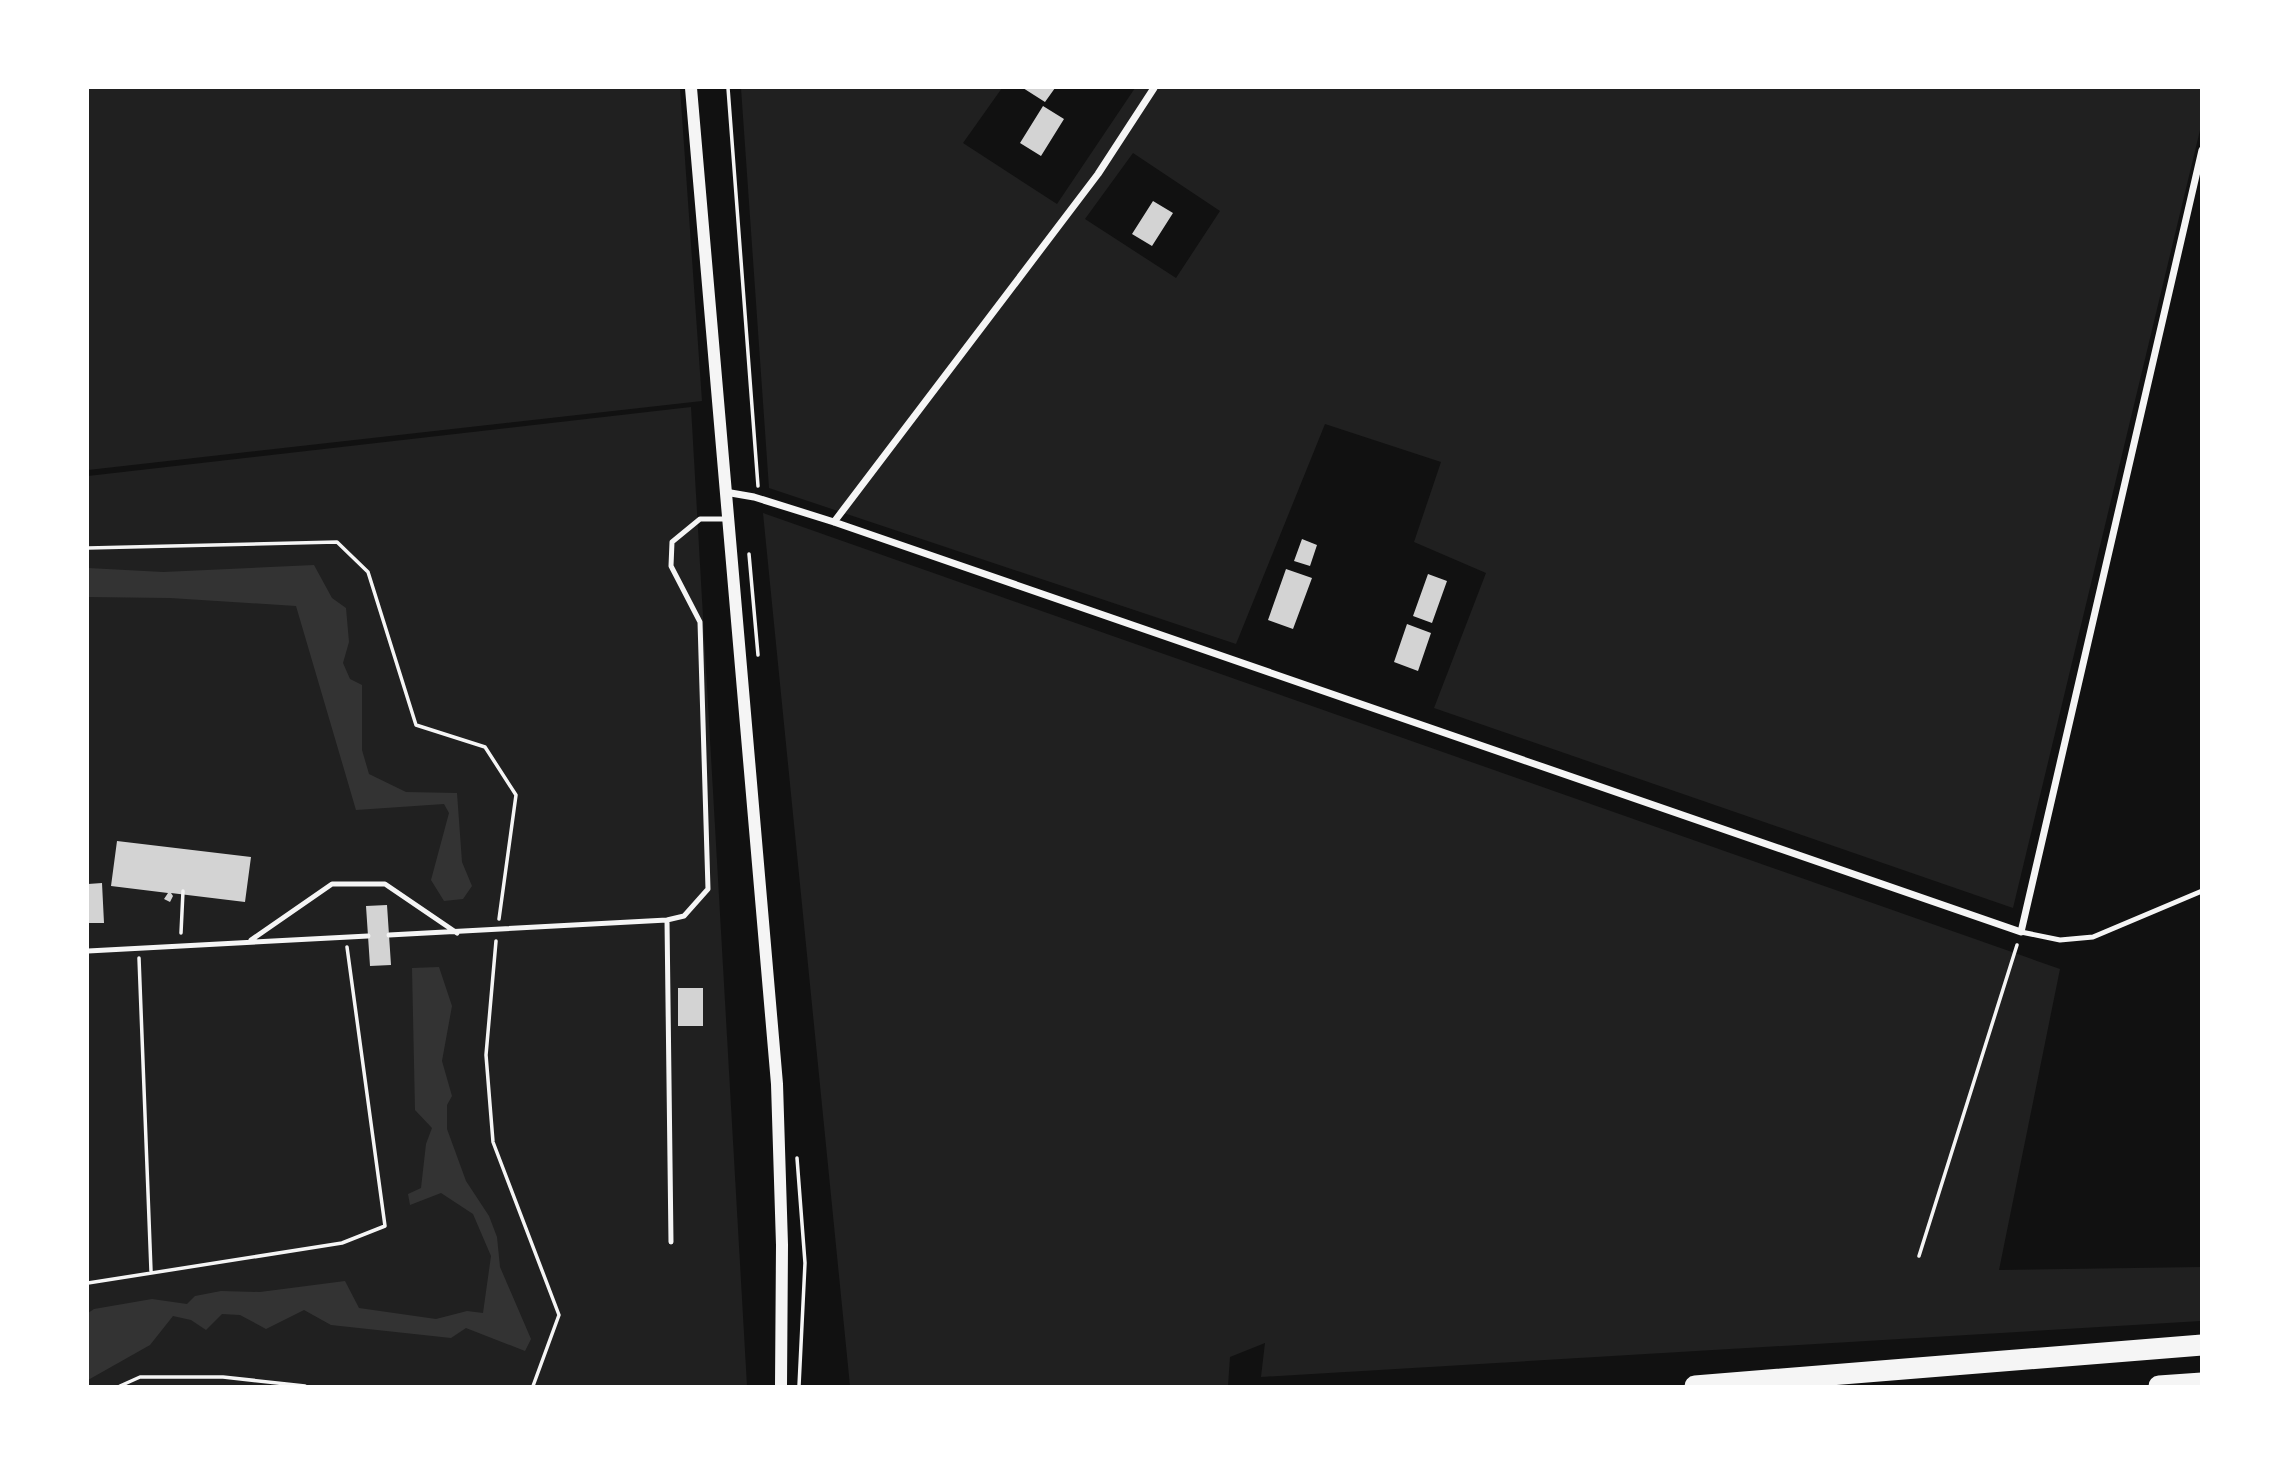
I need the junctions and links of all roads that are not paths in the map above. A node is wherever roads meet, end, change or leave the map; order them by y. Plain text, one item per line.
1 (691, 88) edge
2 (1154, 88) edge
3 (2202, 150) edge
4 (725, 492) junction
5 (726, 519) junction
6 (834, 522) junction
7 (2202, 891) edge
8 (667, 920) junction
9 (457, 933) junction
10 (2021, 933) junction
11 (389, 935) dead end
12 (368, 936) dead end
13 (249, 940) junction
14 (88, 951) edge
15 (671, 1242) dead end
16 (2202, 1345) edge
17 (2202, 1383) edge
18 (781, 1387) edge
19 (1695, 1387) edge
20 (2159, 1387) edge

1 - 4 street
2 - 6 street
3 - 10 street
4 - 5 street
4 - 6 street
5 - 8 lane
5 - 18 street
6 - 10 street
7 - 10 lane
8 - 9 lane
8 - 15 lane
9 - 11 lane
9 - 13 lane
12 - 13 lane
13 - 14 lane
16 - 19 highway
17 - 20 highway

